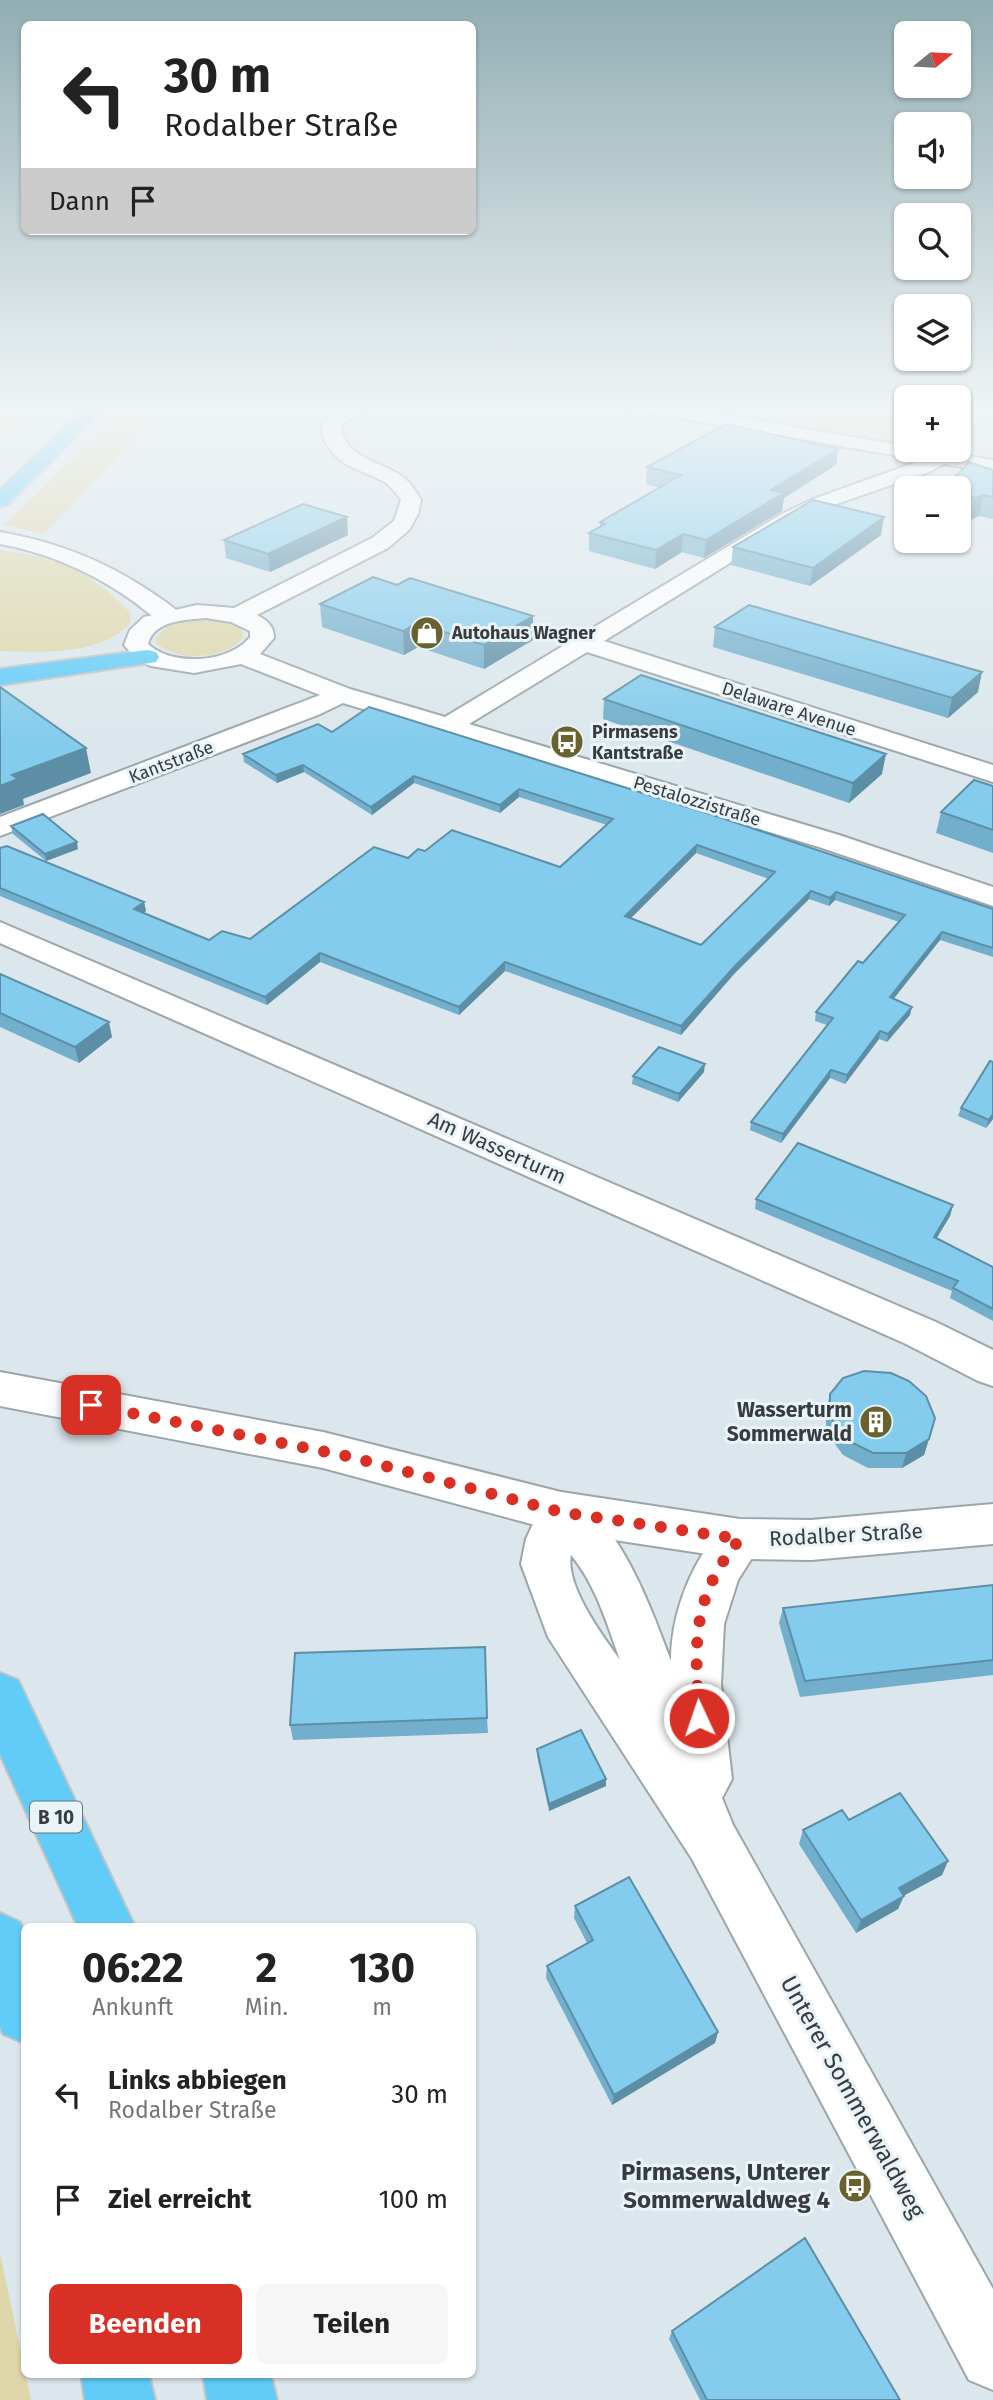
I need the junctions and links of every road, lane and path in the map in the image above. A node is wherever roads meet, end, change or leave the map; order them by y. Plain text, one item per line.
1 (409, 515) edge
2 (795, 515) edge
3 (5, 539) edge
4 (240, 615) junction
5 (169, 616) junction
6 (584, 643) junction
7 (141, 648) junction
8 (242, 656) junction
9 (0, 659) edge
10 (0, 677) edge
11 (341, 694) junction
12 (450, 725) junction
13 (993, 774) edge
14 (0, 827) edge
15 (993, 897) edge
16 (0, 931) edge
17 (993, 1369) edge
18 (0, 1390) edge
19 (561, 1512) junction
20 (993, 1524) edge
21 (740, 1539) junction
22 (0, 1697) edge
23 (711, 1840) junction
24 (105, 1923) edge
25 (0, 1942) edge
26 (21, 2004) edge
27 (993, 2356) edge
28 (116, 2378) edge
29 (238, 2378) edge
30 (120, 2400) edge
31 (242, 2400) edge

1 - 4 street
2 - 6 street
3 - 5 street
4 - 5 street
4 - 8 street
5 - 7 street
6 - 12 street
6 - 13 street, Delaware Avenue
7 - 8 street
7 - 9 highway
7 - 10 highway
8 - 11 street, Pestalozzistraße
11 - 12 street, Pestalozzistraße
11 - 14 street, Kantstraße
12 - 15 street, Pestalozzistraße
16 - 17 street, Am Wasserturm
18 - 19 street, Rodalber Straße
19 - 21 street, Rodalber Straße
19 - 23 street, Unterer Sommerwaldweg
20 - 21 street, Rodalber Straße
21 - 23 street, Unterer Sommerwaldweg
22 - 24 highway, B 10
23 - 27 street, Unterer Sommerwaldweg
25 - 26 highway
28 - 30 highway
29 - 31 highway

